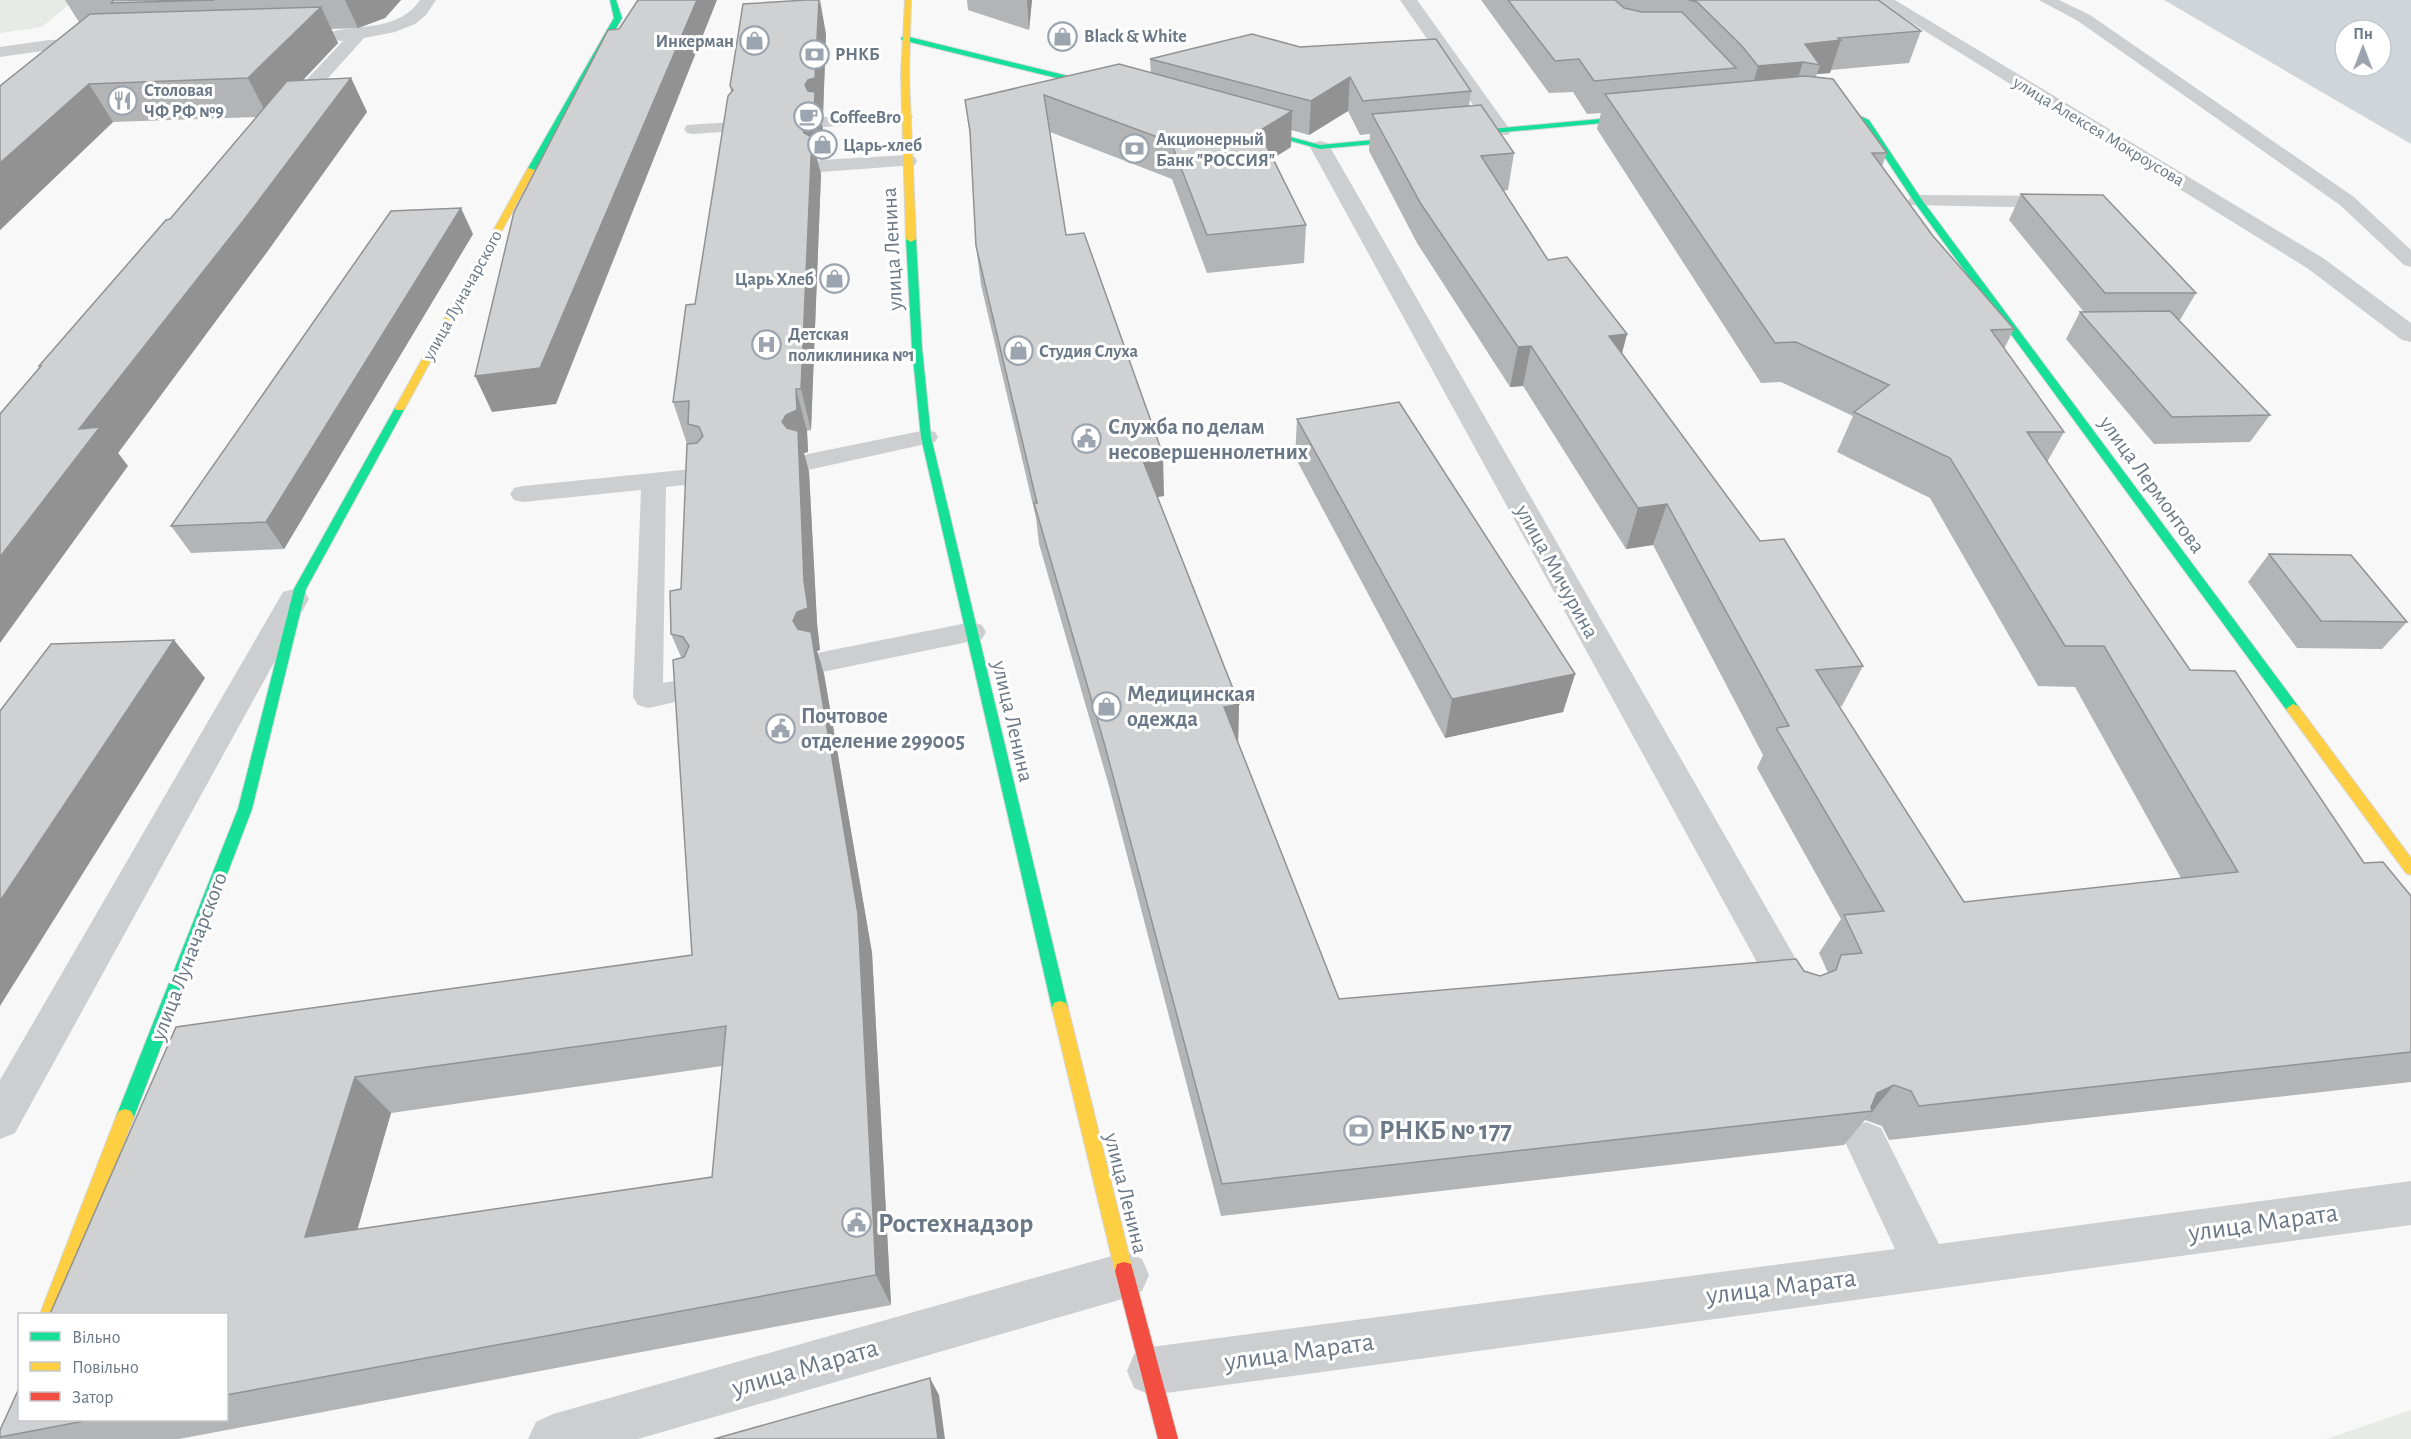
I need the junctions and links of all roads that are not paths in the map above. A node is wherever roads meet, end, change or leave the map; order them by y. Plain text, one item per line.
1 (428, 0) edge
2 (614, 0) edge
3 (908, 0) edge
4 (1408, 0) edge
5 (1883, 0) edge
6 (2047, 0) edge
7 (358, 35) junction
8 (314, 36) edge
9 (905, 38) junction
10 (108, 43) edge
11 (49, 45) junction
12 (0, 52) edge
13 (25, 69) edge
14 (1120, 91) edge
15 (1803, 105) edge
16 (1663, 115) edge
17 (904, 117) junction
18 (824, 122) dead end
19 (1231, 122) edge
20 (731, 127) edge
21 (271, 129) edge
22 (693, 129) dead end
23 (1501, 130) junction
24 (1320, 147) junction
25 (908, 161) junction
26 (821, 166) dead end
27 (1918, 201) junction
28 (2073, 202) edge
29 (2411, 261) edge
30 (2411, 335) edge
31 (926, 437) junction
32 (808, 462) dead end
33 (702, 476) edge
34 (654, 481) junction
35 (523, 494) dead end
36 (300, 589) junction
37 (972, 632) junction
38 (822, 662) dead end
39 (689, 689) edge
40 (2411, 869) edge
41 (1795, 994) edge
42 (0, 1119) edge
43 (1866, 1142) edge
44 (2411, 1203) edge
45 (1927, 1267) junction
46 (1126, 1275) junction
47 (49, 1313) edge
48 (1151, 1371) junction
49 (553, 1439) edge
50 (1168, 1439) edge

1 - 7 street
2 - 36 street, улица Луначарского
3 - 9 street, улица Ленина
4 - 23 street
5 - 30 street, улица Алексея Мокроусова
6 - 29 lane
7 - 8 street
7 - 21 street
9 - 14 street
9 - 17 street, улица Ленина
10 - 11 street
11 - 12 street
11 - 13 street
15 - 27 street, улица Лермонтова
16 - 23 street
17 - 18 lane
17 - 25 street, улица Ленина
19 - 24 street
20 - 22 lane
23 - 24 street
24 - 41 street, улица Мичурина
25 - 26 lane
25 - 31 street, улица Ленина
27 - 28 lane
27 - 40 street, улица Лермонтова
31 - 32 lane
31 - 37 street, улица Ленина
33 - 34 lane
34 - 35 lane
34 - 39 lane
36 - 42 street, улица Луначарского
36 - 47 street, улица Луначарского
37 - 38 lane
37 - 46 street, улица Ленина
43 - 45 street
44 - 45 street, улица Марата
45 - 48 street, улица Марата
46 - 48 street, улица Ленина
46 - 49 street, улица Марата
48 - 50 street, улица Ленина

